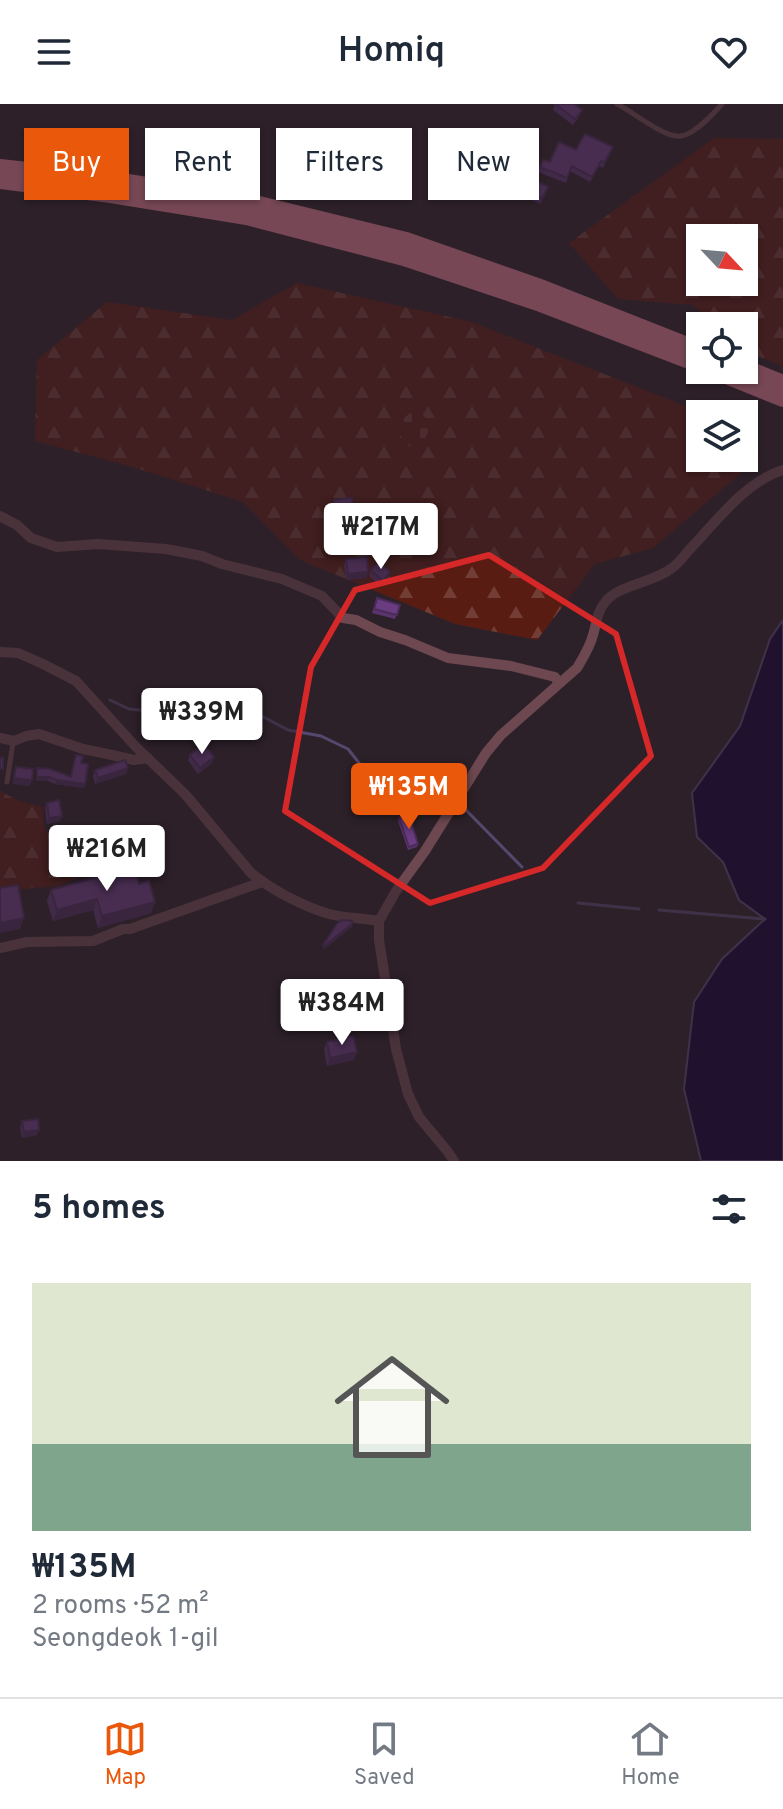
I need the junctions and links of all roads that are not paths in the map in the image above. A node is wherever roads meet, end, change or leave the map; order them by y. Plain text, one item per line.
1 (617, 104) edge
2 (722, 104) edge
3 (0, 168) edge
4 (0, 180) edge
5 (686, 345) edge
6 (686, 359) edge
7 (758, 374) edge
8 (748, 384) edge
9 (783, 384) edge
10 (783, 398) edge
11 (783, 470) edge
12 (0, 516) edge
13 (0, 652) edge
14 (559, 684) junction
15 (0, 738) edge
16 (14, 741) junction
17 (148, 758) junction
18 (7, 782) dead end
19 (262, 882) junction
20 (379, 921) junction
21 (0, 948) edge
22 (454, 1161) edge

1 - 2 lane
3 - 5 highway
4 - 6 highway
7 - 9 highway
8 - 10 highway
11 - 14 street
12 - 14 street
13 - 17 street
14 - 20 street
15 - 16 street
16 - 17 street
16 - 18 lane
17 - 19 street
19 - 20 street
19 - 21 street
20 - 22 street

